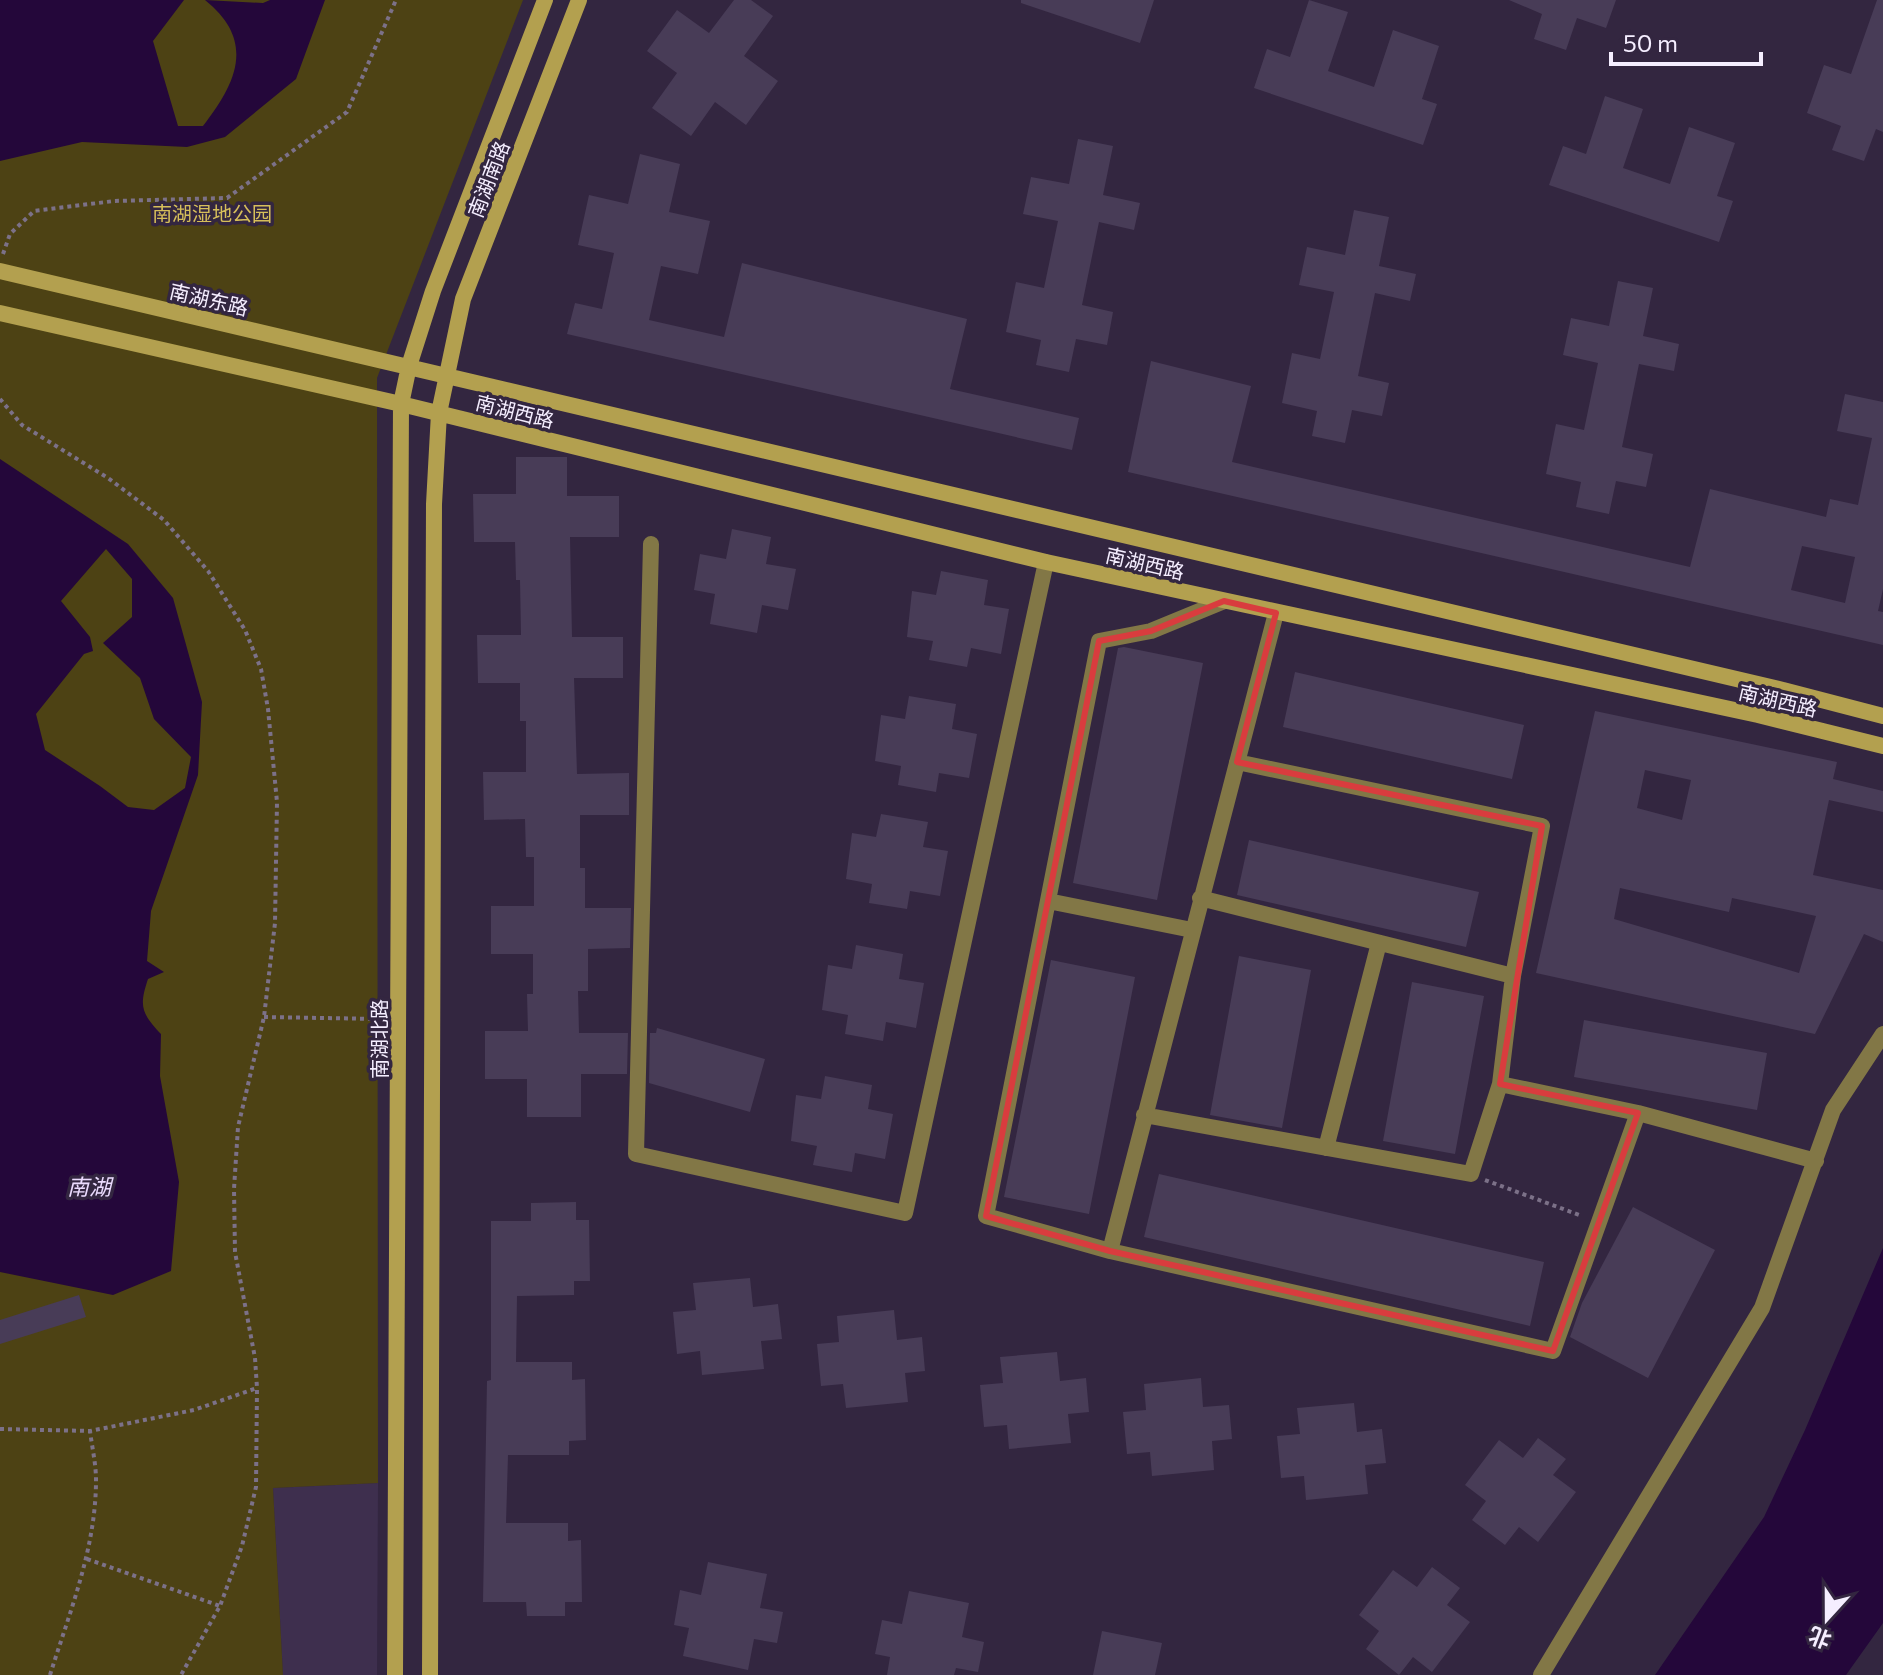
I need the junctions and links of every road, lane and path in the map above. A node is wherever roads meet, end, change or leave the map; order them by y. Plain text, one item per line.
1 (396, 0) edge
2 (545, 0) edge
3 (579, 0) edge
4 (0, 264) edge
5 (0, 271) edge
6 (0, 313) edge
7 (409, 366) junction
8 (446, 375) junction
9 (0, 399) edge
10 (401, 404) junction
11 (439, 413) junction
12 (651, 544) dead end
13 (1046, 562) junction
14 (1224, 601) junction
15 (1276, 613) junction
16 (1883, 716) edge
17 (1883, 746) edge
18 (1237, 762) junction
19 (1200, 898) junction
20 (1048, 901) junction
21 (1192, 930) junction
22 (1379, 943) junction
23 (1513, 976) junction
24 (264, 1017) junction
25 (399, 1019) junction
26 (1883, 1034) edge
27 (1500, 1084) junction
28 (1638, 1113) junction
29 (1144, 1115) junction
30 (1326, 1148) junction
31 (1816, 1161) junction
32 (1471, 1174) junction
33 (1599, 1222) junction
34 (1110, 1251) junction
35 (257, 1388) junction
36 (0, 1429) edge
37 (90, 1431) junction
38 (87, 1559) junction
39 (220, 1606) junction
40 (50, 1675) edge
41 (181, 1675) edge
42 (395, 1675) edge
43 (430, 1675) edge
44 (1541, 1675) edge

1 - 4 path
2 - 7 main road, 南湖南路
3 - 8 main road, 南湖南路
5 - 7 main road, 南湖东路
6 - 10 main road
7 - 8 main road, 南湖西路
7 - 10 main road, 南湖南路
8 - 11 main road, 南湖南路
8 - 16 main road, 南湖西路
9 - 24 path
10 - 11 main road, 南湖西路
10 - 25 main road, 南湖北路
11 - 13 main road, 南湖西路
11 - 43 main road
12 - 13 street
13 - 14 main road, 南湖西路
14 - 15 main road, 南湖西路
14 - 20 street
15 - 17 main road, 南湖西路
15 - 18 street
18 - 19 street
18 - 23 street
19 - 21 street
19 - 22 street
20 - 21 street
20 - 34 street
21 - 29 street
22 - 23 street
22 - 30 street
23 - 27 street
24 - 25 path
24 - 35 path
25 - 42 main road, 南湖北路
26 - 31 street
27 - 28 street
27 - 32 street
28 - 31 street
28 - 33 street
29 - 30 street
29 - 34 street
30 - 32 street
31 - 44 street
32 - 33 path
33 - 34 street
35 - 37 path
35 - 39 path
36 - 37 path
37 - 38 path
38 - 39 path
38 - 40 path
39 - 41 path

